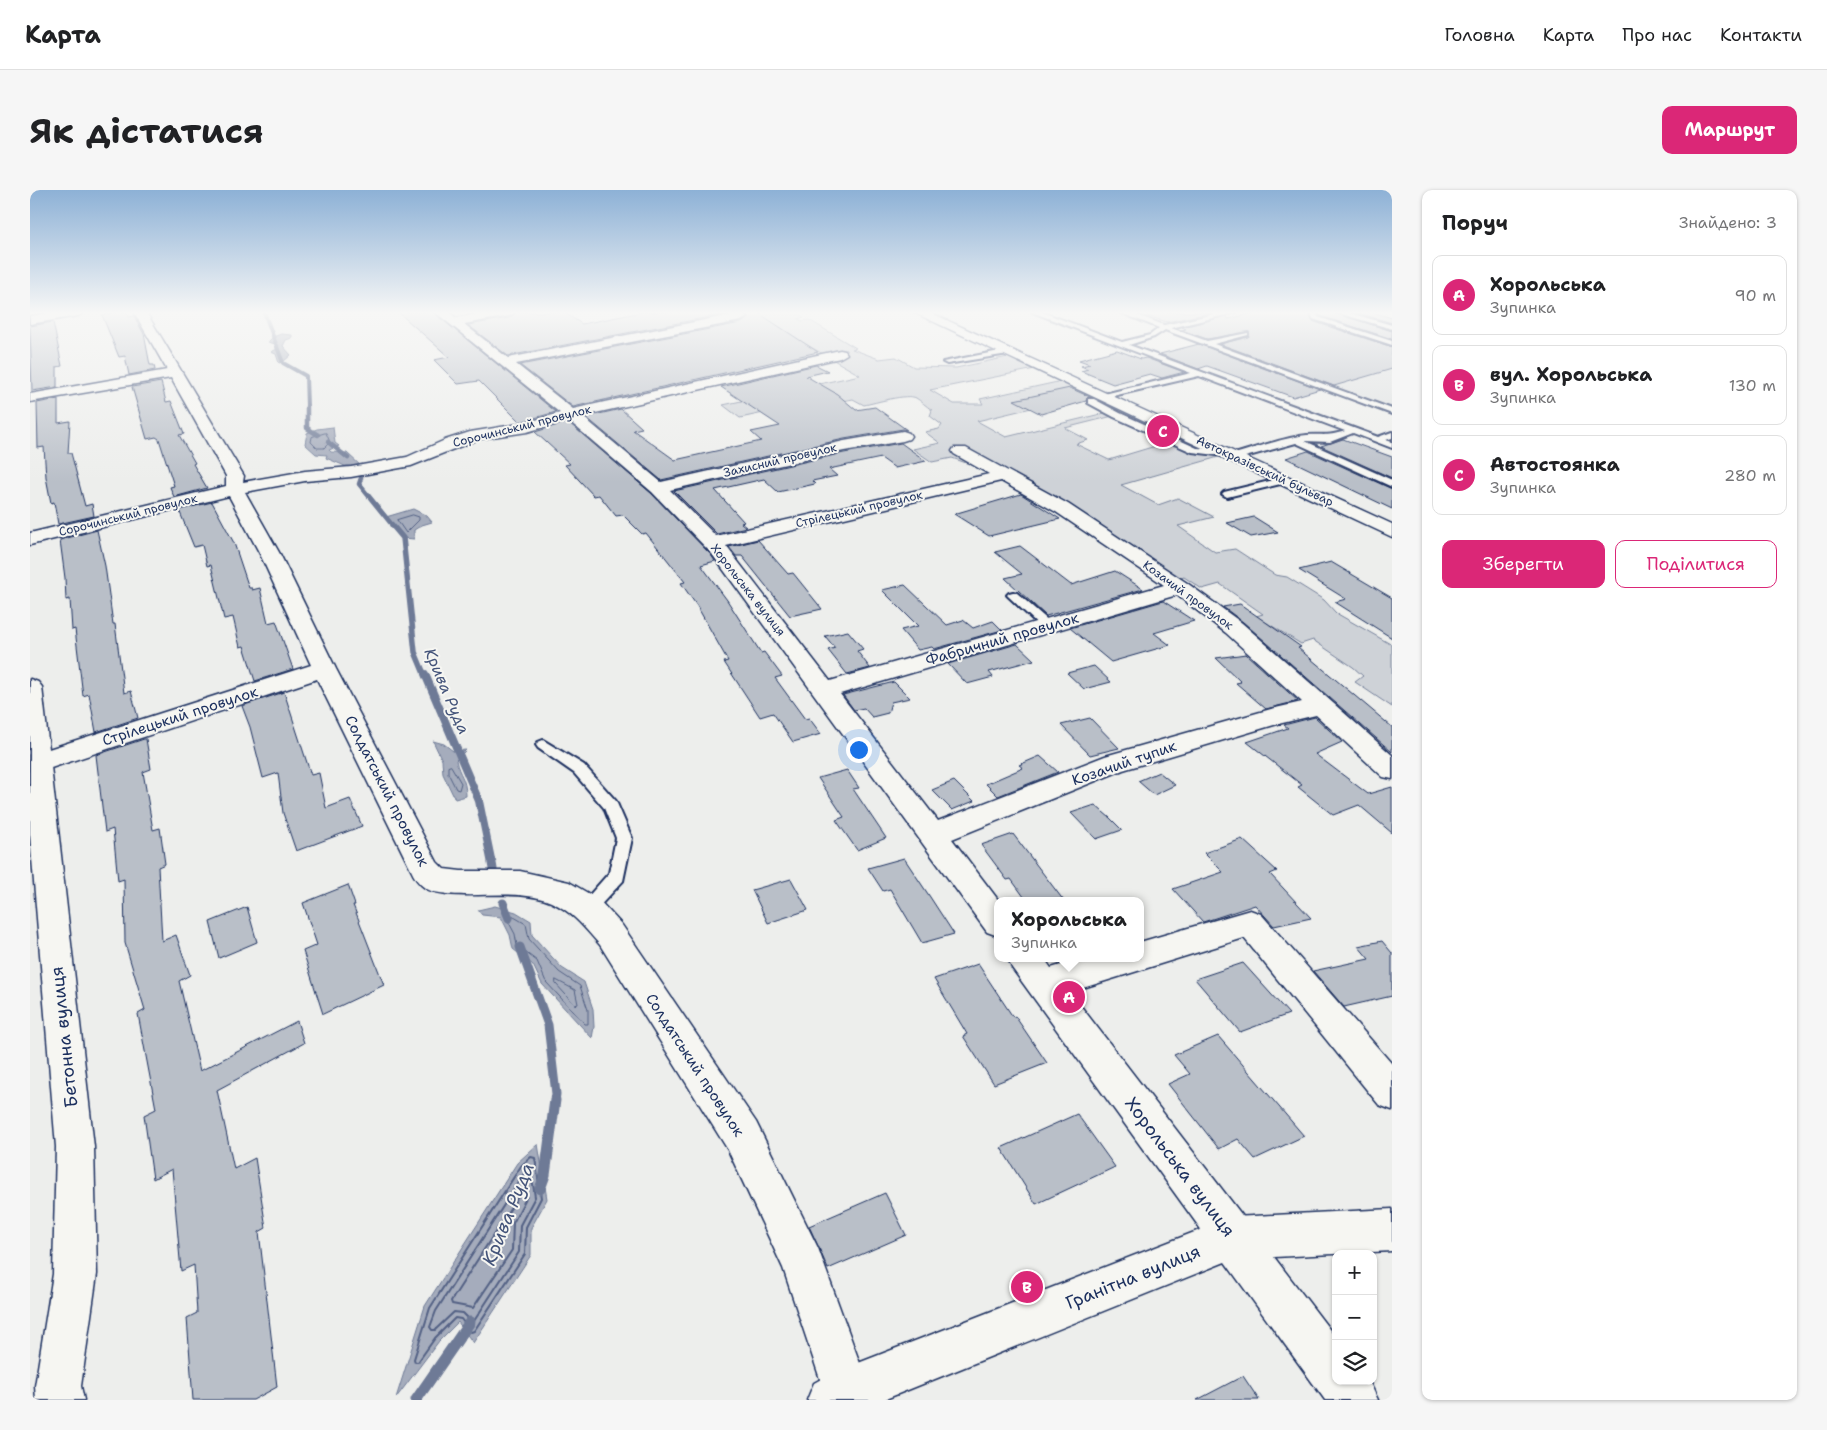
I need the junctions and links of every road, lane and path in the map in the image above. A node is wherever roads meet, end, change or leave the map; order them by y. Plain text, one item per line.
1 (171, 368) edge
2 (514, 368) edge
3 (775, 368) edge
4 (1037, 368) edge
5 (1188, 368) edge
6 (1275, 368) edge
7 (174, 373) junction
8 (1200, 373) junction
9 (30, 398) edge
10 (1097, 399) junction
11 (1392, 412) edge
12 (571, 414) junction
13 (1354, 430) junction
14 (1392, 435) edge
15 (903, 436) dead end
16 (1296, 440) junction
17 (1378, 440) junction
18 (1392, 445) edge
19 (960, 451) dead end
20 (1230, 455) junction
21 (1006, 476) junction
22 (1286, 480) junction
23 (1392, 484) edge
24 (658, 488) junction
25 (234, 489) junction
26 (1227, 494) dead end
27 (1392, 531) edge
28 (30, 539) edge
29 (712, 543) junction
30 (1180, 587) junction
31 (1013, 595) dead end
32 (1047, 626) junction
33 (324, 669) junction
34 (30, 688) edge
35 (824, 691) junction
36 (1322, 706) junction
37 (543, 745) dead end
38 (36, 763) junction
39 (1392, 770) edge
40 (35, 806) edge
41 (932, 835) junction
42 (587, 908) junction
43 (994, 918) edge
44 (1144, 955) edge
45 (1104, 962) edge
46 (1034, 972) edge
47 (1392, 1092) edge
48 (1392, 1230) edge
49 (1232, 1238) junction
50 (1332, 1371) edge
51 (1343, 1385) edge
52 (56, 1395) edge
53 (839, 1396) edge
54 (1354, 1400) edge

1 - 7 street, Солдатський провулок
2 - 12 street, Хорольська вулиця
3 - 12 street, Сорочинський провулок
4 - 10 street, Автокразівський бульвар
5 - 8 lane
6 - 11 lane
7 - 9 street
7 - 25 street, Солдатський провулок
8 - 10 lane
8 - 13 lane
10 - 20 street, Автокразівський бульвар
12 - 24 street, Хорольська вулиця
12 - 25 street, Сорочинський провулок
13 - 16 lane
13 - 17 lane
14 - 17 lane
15 - 24 street, Захисний провулок
16 - 20 lane
16 - 23 lane
17 - 18 lane
19 - 21 street, Козачий провулок
20 - 22 street, Автокразівський бульвар
21 - 29 street, Стрілецький провулок
21 - 30 street, Козачий провулок
22 - 26 lane
22 - 27 street, Автокразівський бульвар
24 - 29 street, Хорольська вулиця
25 - 28 street, Сорочинський провулок
25 - 33 street, Солдатський провулок
29 - 35 street, Хорольська вулиця
30 - 32 street, Фабричний провулок
30 - 36 street, Козачий провулок
31 - 32 lane
32 - 35 street, Фабричний провулок
33 - 38 street, Стрілецький провулок
33 - 42 street, Солдатський провулок
34 - 38 street, Бетонна вулиця
35 - 41 street, Хорольська вулиця
36 - 39 street, Козачий провулок
36 - 41 street, Козачий тупик
37 - 42 lane
38 - 40 street, Бетонна вулиця
40 - 52 street, Бетонна вулиця
41 - 43 street, Хорольська вулиця
42 - 53 street, Солдатський провулок
44 - 47 street
45 - 46 street
46 - 49 street, Хорольська вулиця
48 - 49 street, Гранітна вулиця
49 - 50 street, Хорольська вулиця
49 - 53 street, Гранітна вулиця
51 - 54 street

